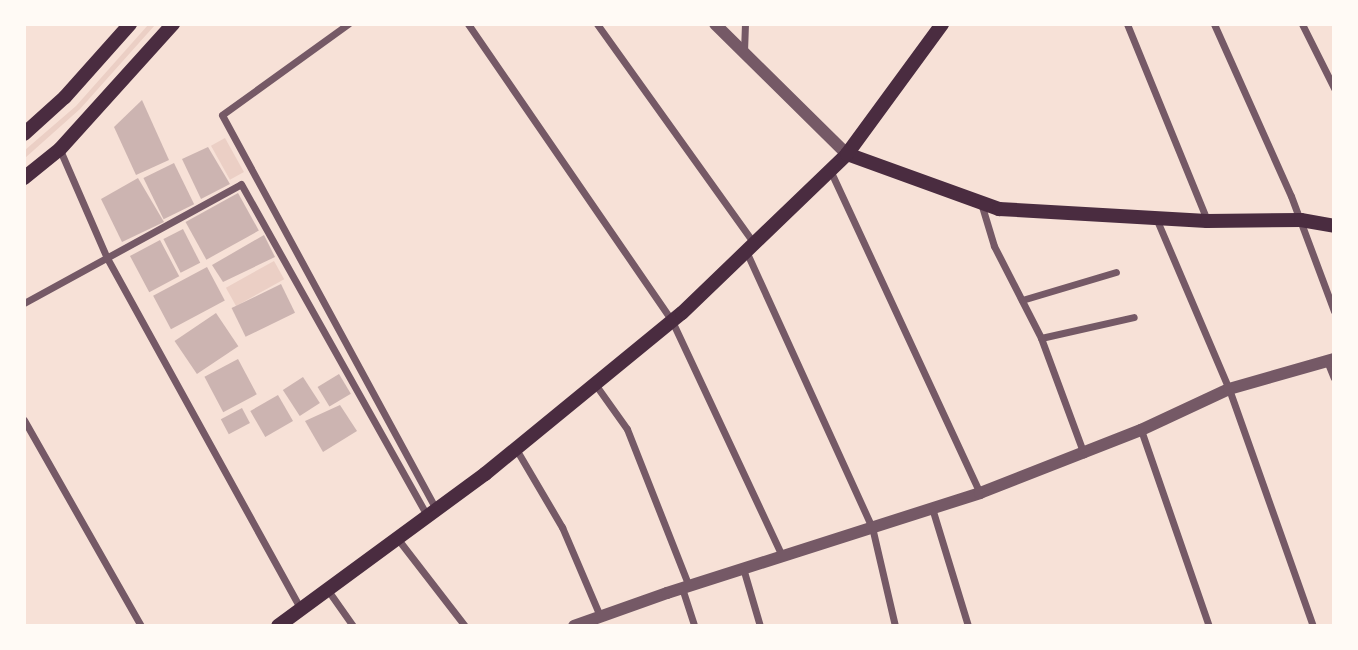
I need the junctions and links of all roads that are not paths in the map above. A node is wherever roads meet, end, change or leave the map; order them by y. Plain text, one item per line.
1 (130, 24) edge
2 (173, 24) edge
3 (348, 24) edge
4 (467, 24) edge
5 (597, 24) edge
6 (715, 24) edge
7 (745, 24) edge
8 (1127, 24) edge
9 (1214, 24) edge
10 (1302, 24) edge
11 (937, 27) edge
12 (744, 53) junction
13 (1334, 88) edge
14 (24, 134) edge
15 (60, 149) junction
16 (847, 154) junction
17 (830, 170) junction
18 (24, 178) edge
19 (981, 203) junction
20 (1156, 218) junction
21 (1301, 220) junction
22 (1207, 221) junction
23 (1334, 226) edge
24 (750, 247) junction
25 (107, 258) junction
26 (1116, 272) dead end
27 (1022, 300) junction
28 (24, 303) edge
29 (1334, 311) edge
30 (1134, 317) dead end
31 (672, 321) junction
32 (1041, 338) junction
33 (1330, 360) edge
34 (1334, 378) edge
35 (595, 384) junction
36 (1229, 389) junction
37 (24, 420) edge
38 (1141, 430) junction
39 (516, 449) junction
40 (1084, 454) junction
41 (980, 493) junction
42 (932, 508) junction
43 (432, 513) junction
44 (872, 527) junction
45 (397, 537) junction
46 (782, 556) junction
47 (743, 568) junction
48 (327, 587) junction
49 (685, 587) junction
50 (300, 608) junction
51 (600, 616) junction
52 (141, 625) edge
53 (278, 625) edge
54 (353, 625) edge
55 (465, 625) edge
56 (574, 625) edge
57 (694, 625) edge
58 (760, 625) edge
59 (895, 625) edge
60 (968, 625) edge
61 (1209, 625) edge
62 (1312, 625) edge

1 - 14 main road
2 - 15 main road
3 - 43 street
4 - 31 street
5 - 24 street
6 - 12 street
7 - 12 street
8 - 22 street
9 - 21 street
10 - 13 street
11 - 16 main road
12 - 16 street
15 - 18 main road
15 - 25 street
16 - 17 main road
16 - 19 main road
17 - 24 main road
17 - 41 street
19 - 20 main road
19 - 27 street
20 - 22 main road
20 - 36 street
21 - 22 main road
21 - 23 main road
21 - 29 street
24 - 31 main road
24 - 44 street
25 - 28 street
25 - 43 street
25 - 50 street
26 - 27 street
27 - 32 street
30 - 32 street
31 - 35 main road
31 - 46 street
32 - 40 street
33 - 34 street
33 - 36 street
35 - 39 main road
35 - 49 street
36 - 38 street
36 - 62 street
37 - 52 street
38 - 40 street
38 - 61 street
39 - 43 main road
39 - 51 street
40 - 41 street
41 - 42 street
42 - 44 street
42 - 60 street
43 - 45 main road
44 - 46 street
44 - 59 street
45 - 48 main road
45 - 55 street
46 - 47 street
47 - 49 street
47 - 58 street
48 - 50 main road
48 - 54 street
49 - 51 street
49 - 57 street
50 - 53 main road
51 - 56 street

